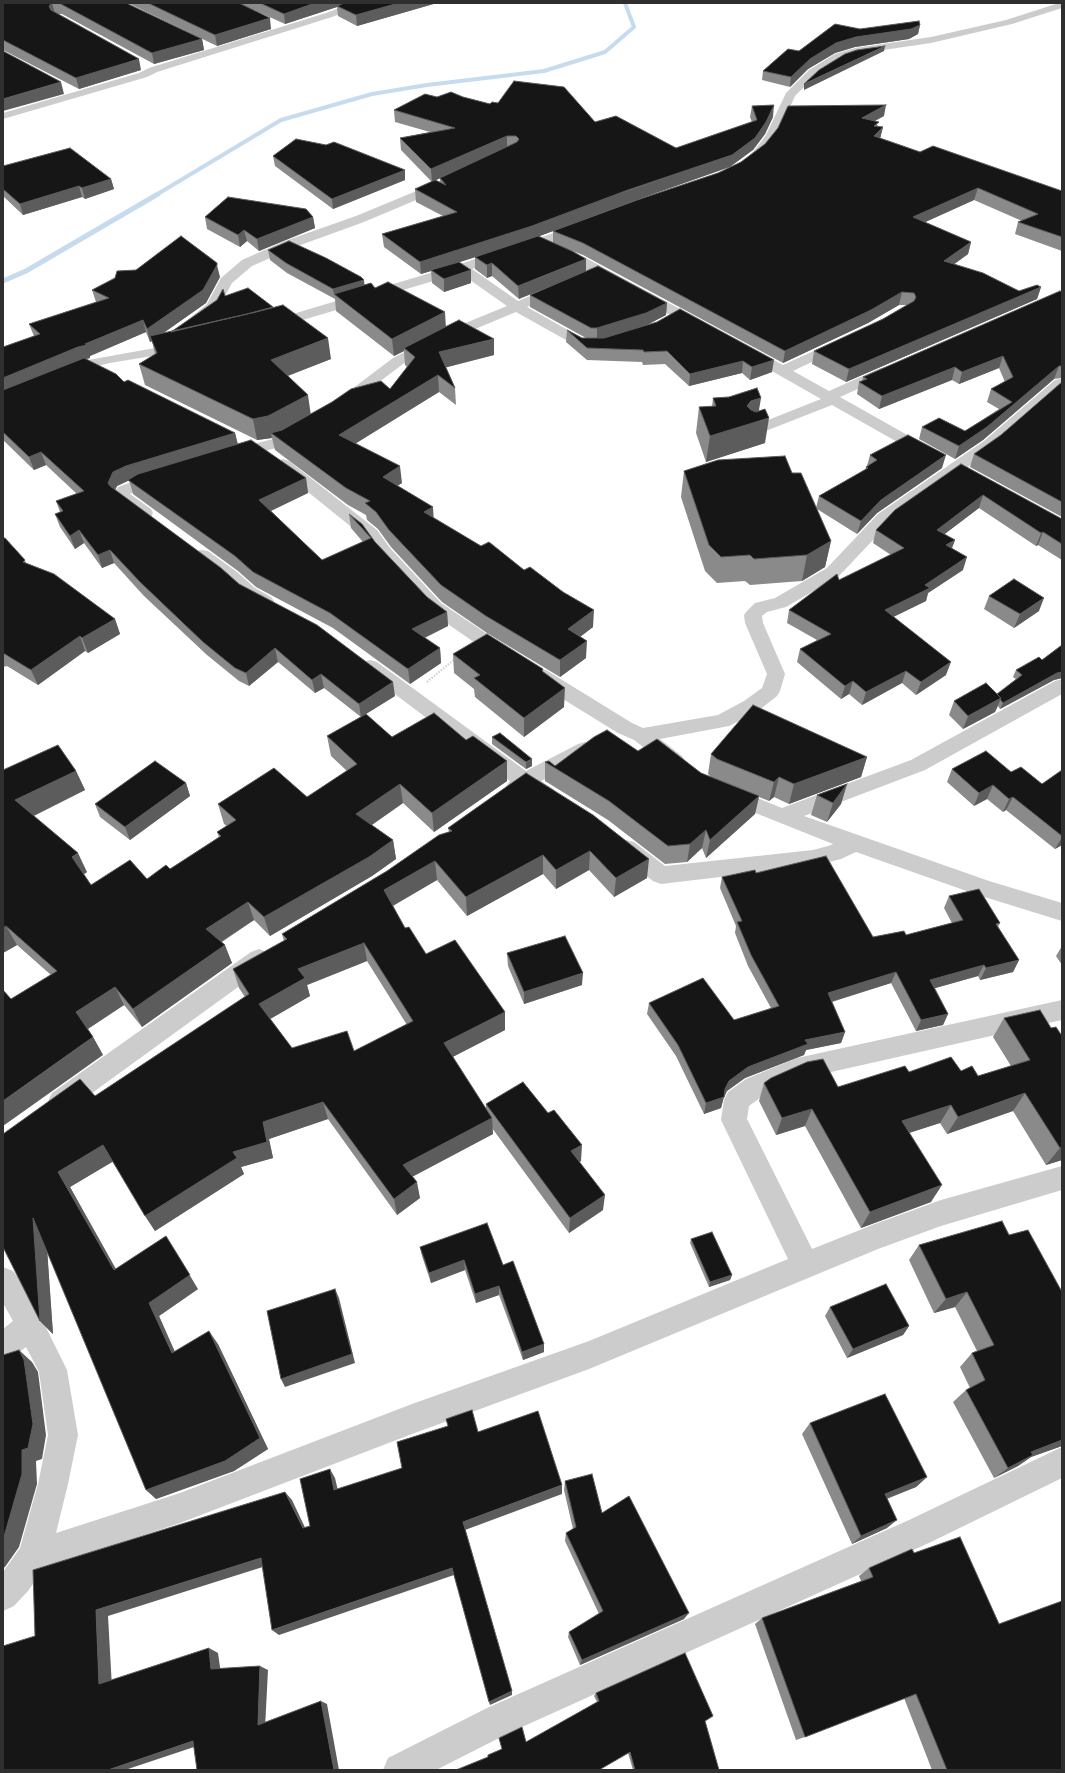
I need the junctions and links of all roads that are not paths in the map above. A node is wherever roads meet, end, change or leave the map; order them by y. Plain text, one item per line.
1 (328, 3) edge
2 (360, 3) edge
3 (1062, 5) edge
4 (342, 10) junction
5 (269, 22) edge
6 (283, 29) junction
7 (204, 45) edge
8 (217, 51) junction
9 (140, 62) edge
10 (154, 70) junction
11 (63, 87) dead end
12 (77, 94) junction
13 (3, 116) edge
14 (735, 170) edge
15 (452, 180) edge
16 (593, 223) edge
17 (538, 243) junction
18 (290, 244) junction
19 (305, 250) edge
20 (462, 268) junction
21 (371, 284) edge
22 (572, 284) edge
23 (384, 292) junction
24 (517, 307) junction
25 (679, 315) junction
26 (665, 322) edge
27 (261, 327) edge
28 (183, 328) edge
29 (713, 333) edge
30 (171, 336) edge
31 (855, 336) edge
32 (606, 343) edge
33 (196, 344) edge
34 (733, 344) edge
35 (148, 352) junction
36 (88, 364) junction
37 (896, 366) edge
38 (782, 371) junction
39 (109, 375) edge
40 (59, 377) edge
41 (1060, 383) edge
42 (830, 398) junction
43 (329, 414) edge
44 (310, 424) edge
45 (753, 431) edge
46 (235, 436) dead end
47 (256, 447) junction
48 (219, 458) edge
49 (174, 472) edge
50 (961, 472) junction
51 (156, 521) edge
52 (188, 544) edge
53 (284, 611) edge
54 (357, 657) edge
55 (1062, 686) edge
56 (633, 732) junction
57 (688, 771) edge
58 (525, 781) junction
59 (713, 788) edge
60 (500, 799) edge
61 (559, 802) edge
62 (782, 816) junction
63 (612, 837) edge
64 (855, 843) junction
65 (1062, 912) edge
66 (275, 947) edge
67 (1062, 1010) edge
68 (42, 1115) edge
69 (1062, 1178) edge
70 (806, 1266) junction
71 (3, 1281) edge
72 (30, 1325) junction
73 (3, 1347) edge
74 (1062, 1462) edge
75 (34, 1556) junction
76 (3, 1595) edge
77 (400, 1770) edge

1 - 4 street
2 - 4 street
3 - 14 street
4 - 6 street
5 - 6 street
6 - 8 street
7 - 8 street
8 - 10 street
9 - 10 street
10 - 12 street
11 - 12 street
12 - 13 street
15 - 18 street
16 - 17 street
17 - 20 street
17 - 25 street
18 - 19 street
18 - 28 street
20 - 23 street
20 - 24 street
21 - 23 street
22 - 24 street
23 - 27 street
24 - 32 street
24 - 43 street
25 - 26 street
25 - 29 street
30 - 35 street
31 - 38 street
33 - 35 street
34 - 38 street
35 - 36 street
36 - 39 street
36 - 40 street
37 - 42 street
38 - 42 street
41 - 50 street
42 - 45 street
42 - 50 street
44 - 47 street
46 - 47 street
47 - 48 street
47 - 56 street
49 - 51 street
50 - 56 street
52 - 53 street
54 - 58 street
55 - 62 street
56 - 57 street
56 - 58 street
58 - 60 street
58 - 61 street
59 - 62 street
62 - 64 street
63 - 64 street
64 - 65 street
66 - 68 street
67 - 70 street
69 - 70 street
70 - 75 street
71 - 72 street
72 - 73 street
72 - 75 street
74 - 77 street
75 - 76 street

